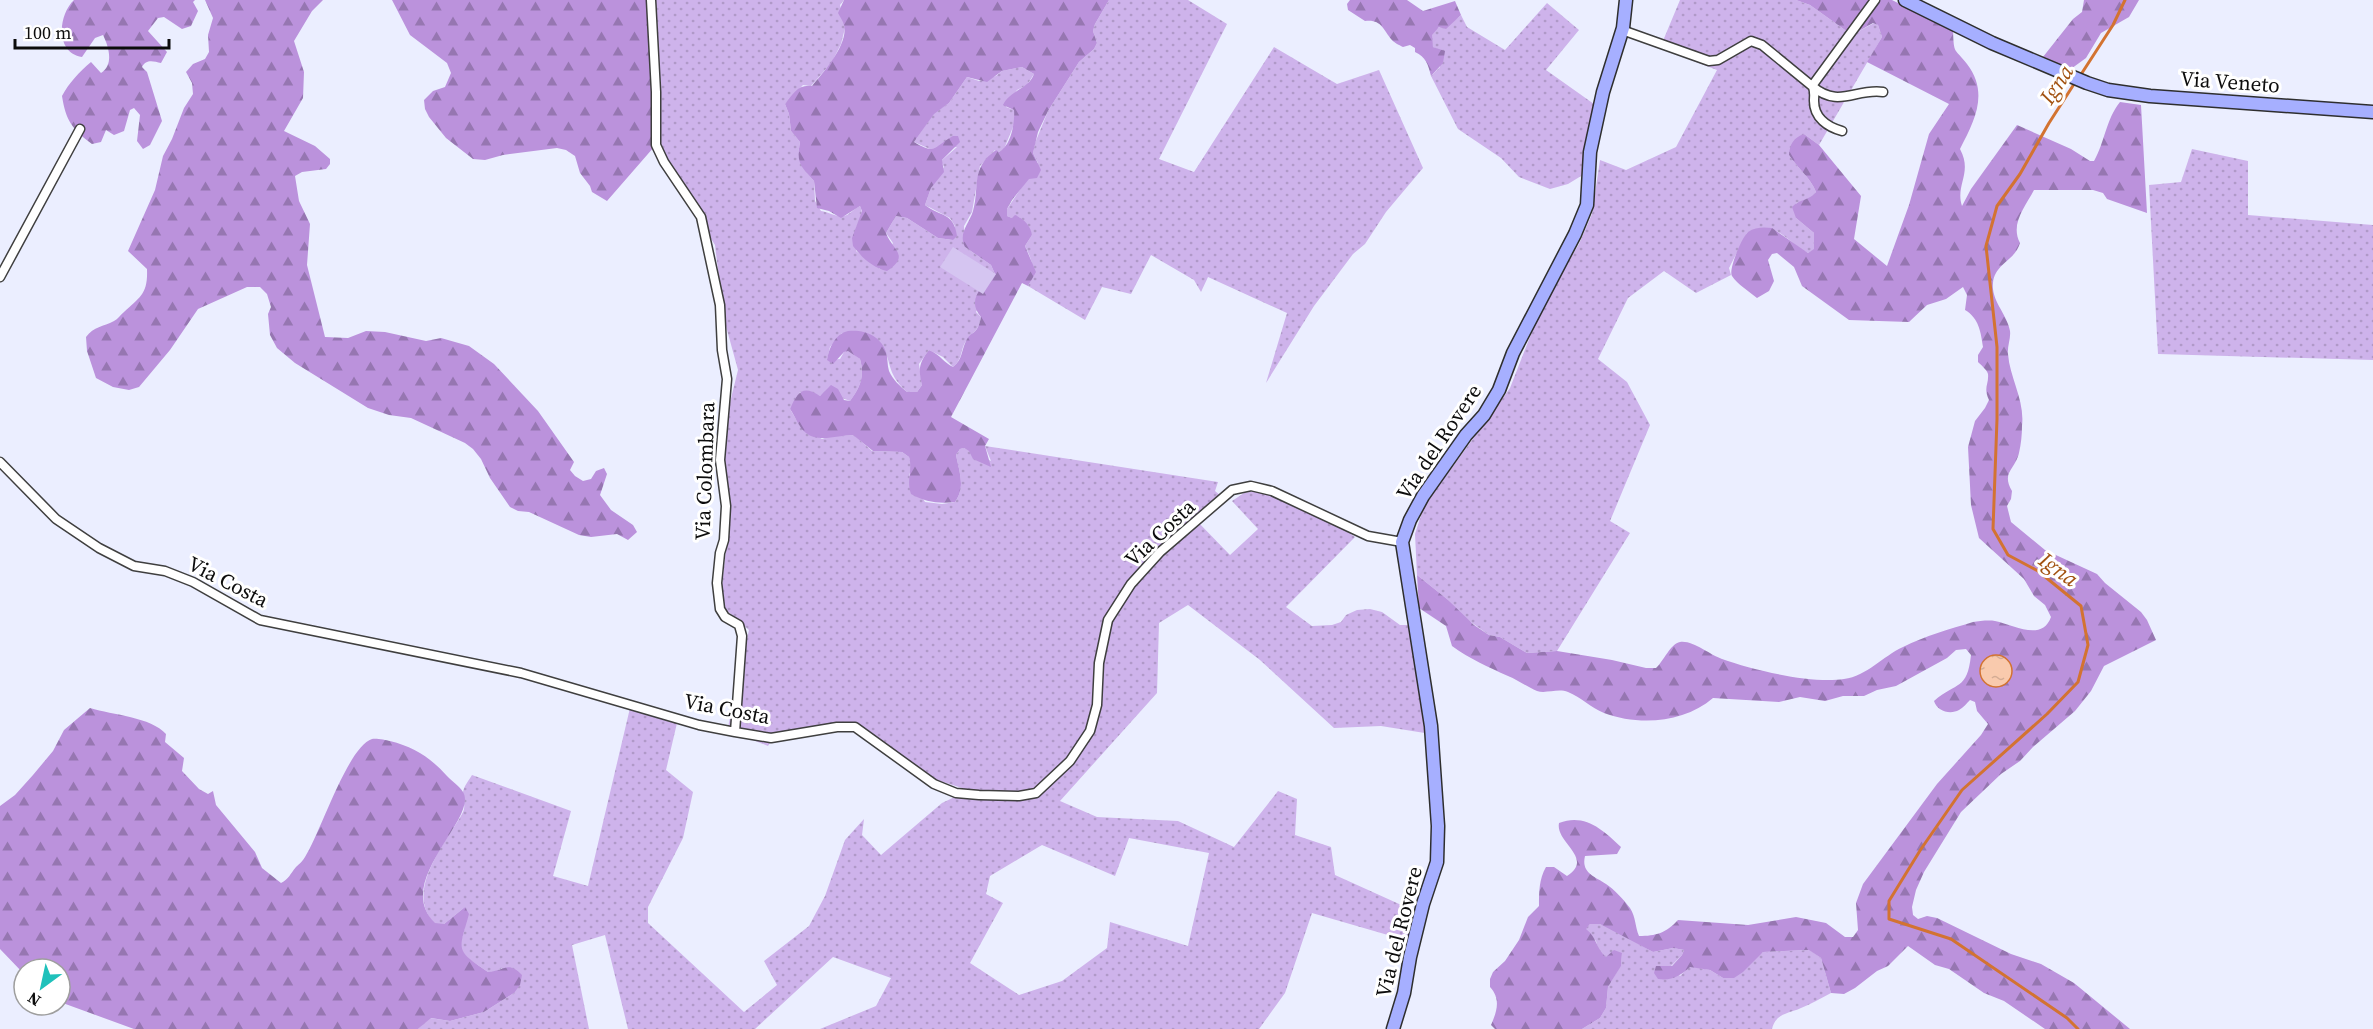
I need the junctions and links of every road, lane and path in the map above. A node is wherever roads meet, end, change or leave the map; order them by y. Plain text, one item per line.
1 (651, 0) edge
2 (1626, 0) edge
3 (1875, 0) edge
4 (1905, 0) edge
5 (1622, 30) junction
6 (1812, 86) junction
7 (1882, 92) dead end
8 (2373, 112) edge
9 (80, 129) dead end
10 (1842, 131) dead end
11 (0, 277) edge
12 (0, 462) edge
13 (1402, 542) junction
14 (735, 732) junction
15 (1393, 1029) edge

1 - 14 street, Via Colombara
2 - 5 street, Via del Rovere
3 - 6 street
4 - 8 street, Via Veneto
5 - 6 street
5 - 13 street, Via del Rovere
6 - 7 street
6 - 10 street
9 - 11 street
12 - 14 street, Via Costa
13 - 14 street, Via Costa
13 - 15 street, Via del Rovere

